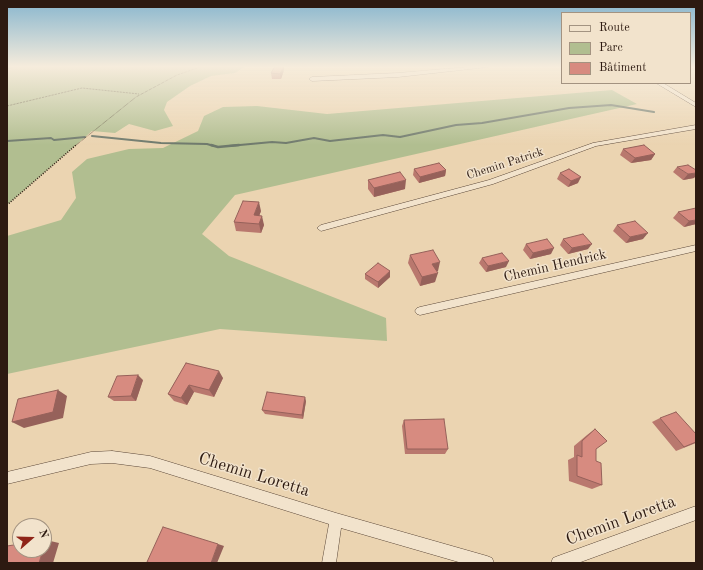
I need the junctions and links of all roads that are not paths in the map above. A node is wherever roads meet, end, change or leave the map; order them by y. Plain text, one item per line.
1 (676, 93) edge
2 (696, 105) edge
3 (696, 127) edge
4 (321, 228) dead end
5 (696, 248) edge
6 (420, 311) dead end
7 (7, 478) edge
8 (696, 513) edge
9 (336, 520) junction
10 (329, 563) edge
11 (487, 563) edge
12 (558, 563) edge

1 - 2 street
3 - 4 street, Chemin Patrick
5 - 6 street, Chemin Hendrick
7 - 9 street, Chemin Loretta
8 - 12 street, Chemin Loretta
9 - 10 street
9 - 11 street, Chemin Loretta

